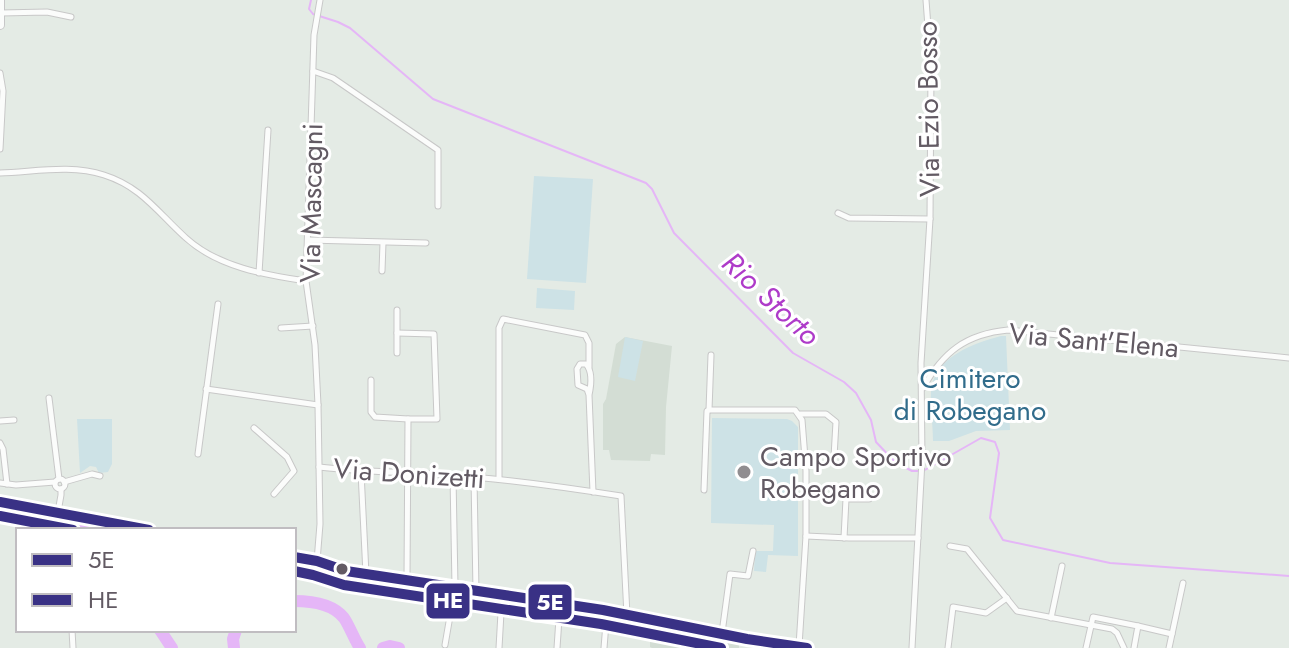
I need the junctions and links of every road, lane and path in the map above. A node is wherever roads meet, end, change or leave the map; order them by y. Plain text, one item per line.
1 (0, 0) edge
2 (320, 0) edge
3 (926, 0) edge
4 (0, 13) edge
5 (71, 17) dead end
6 (0, 25) edge
7 (313, 71) junction
8 (0, 73) edge
9 (268, 130) dead end
10 (0, 149) edge
11 (0, 173) edge
12 (438, 206) dead end
13 (838, 213) dead end
14 (930, 219) junction
15 (308, 240) junction
16 (383, 243) junction
17 (426, 243) dead end
18 (382, 271) dead end
19 (259, 273) junction
20 (306, 281) junction
21 (218, 304) dead end
22 (397, 310) dead end
23 (313, 326) junction
24 (281, 328) dead end
25 (397, 333) junction
26 (397, 353) dead end
27 (711, 355) dead end
28 (1289, 358) edge
29 (589, 367) junction
30 (371, 380) dead end
31 (206, 389) junction
32 (923, 389) junction
33 (589, 395) junction
34 (49, 398) dead end
35 (318, 405) junction
36 (709, 410) junction
37 (800, 414) junction
38 (408, 419) junction
39 (14, 420) dead end
40 (0, 421) edge
41 (254, 428) dead end
42 (0, 443) edge
43 (198, 454) dead end
44 (834, 457) dead end
45 (319, 467) junction
46 (361, 472) junction
47 (407, 473) junction
48 (100, 476) dead end
49 (453, 476) junction
50 (474, 478) junction
51 (499, 479) junction
52 (59, 481) junction
53 (4, 484) edge
54 (704, 490) dead end
55 (593, 492) junction
56 (274, 494) dead end
57 (869, 499) dead end
58 (0, 502) edge
59 (58, 513) junction
60 (138, 528) edge
61 (806, 536) junction
62 (844, 538) junction
63 (918, 538) junction
64 (950, 546) dead end
65 (753, 551) dead end
66 (296, 557) edge
67 (317, 561) junction
68 (1062, 566) dead end
69 (366, 574) junction
70 (407, 580) junction
71 (1183, 583) dead end
72 (455, 587) junction
73 (476, 591) junction
74 (502, 595) junction
75 (1007, 598) junction
76 (560, 604) junction
77 (607, 611) junction
78 (627, 616) junction
79 (1051, 618) junction
80 (1090, 625) junction
81 (1138, 626) junction
82 (722, 634) junction
83 (1172, 634) junction
84 (445, 645) dead end
85 (767, 645) edge
86 (803, 647) edge
87 (499, 648) edge
88 (557, 648) edge
89 (604, 648) edge
90 (912, 648) edge
91 (948, 648) edge
92 (1086, 648) edge
93 (1124, 648) edge
94 (1134, 648) edge
95 (1169, 648) edge

1 - 4 main road
2 - 7 street, Via Mascagni
3 - 14 street, Via Ezio Bosso
4 - 5 street
4 - 6 main road
7 - 12 street
7 - 15 street, Via Mascagni
8 - 10 street
9 - 19 street
11 - 19 street
13 - 14 street, Via Ezio Bosso
14 - 32 street, Via Ezio Bosso
15 - 16 street
15 - 20 street, Via Mascagni
16 - 17 street
16 - 18 street
19 - 20 street
20 - 23 street, Via Mascagni
21 - 31 street
22 - 25 street
23 - 24 street
23 - 35 street, Via Mascagni
25 - 26 street
25 - 38 street
27 - 36 street
28 - 32 street, Via Sant'Elena
29 - 33 street
29 - 33 street
29 - 51 street, Via Donizetti
30 - 38 street
31 - 35 street
31 - 43 street
32 - 63 street, Via Ezio Bosso
33 - 55 street
34 - 52 street
35 - 45 street, Via Mascagni
36 - 37 street
36 - 54 street
37 - 44 street
37 - 61 street
38 - 47 street
39 - 40 street
41 - 56 street
42 - 53 street
45 - 46 street, Via Donizetti
45 - 67 street, Via Mascagni
46 - 47 street, Via Donizetti
46 - 69 street
47 - 49 street, Via Donizetti
47 - 70 street
48 - 52 street
49 - 50 street, Via Donizetti
49 - 72 street
50 - 51 street, Via Donizetti
50 - 73 street
51 - 55 street, Via Donizetti
52 - 53 street
52 - 59 street
55 - 78 street, Via Donizetti
57 - 62 street
58 - 59 main road
59 - 60 main road
61 - 62 street
61 - 86 street
62 - 63 street
63 - 90 street
64 - 75 street
65 - 82 street
66 - 67 main road
67 - 69 main road
68 - 79 street
69 - 70 main road
70 - 72 main road
71 - 83 street
72 - 73 main road
72 - 84 street
73 - 74 main road
74 - 76 main road
74 - 87 street
75 - 79 street
75 - 91 street
76 - 77 main road
76 - 88 street
77 - 78 main road
77 - 89 street
78 - 82 main road
79 - 80 street
80 - 81 street
80 - 92 street
80 - 93 street
81 - 83 street
81 - 94 street
82 - 85 main road
83 - 95 street
85 - 86 main road

